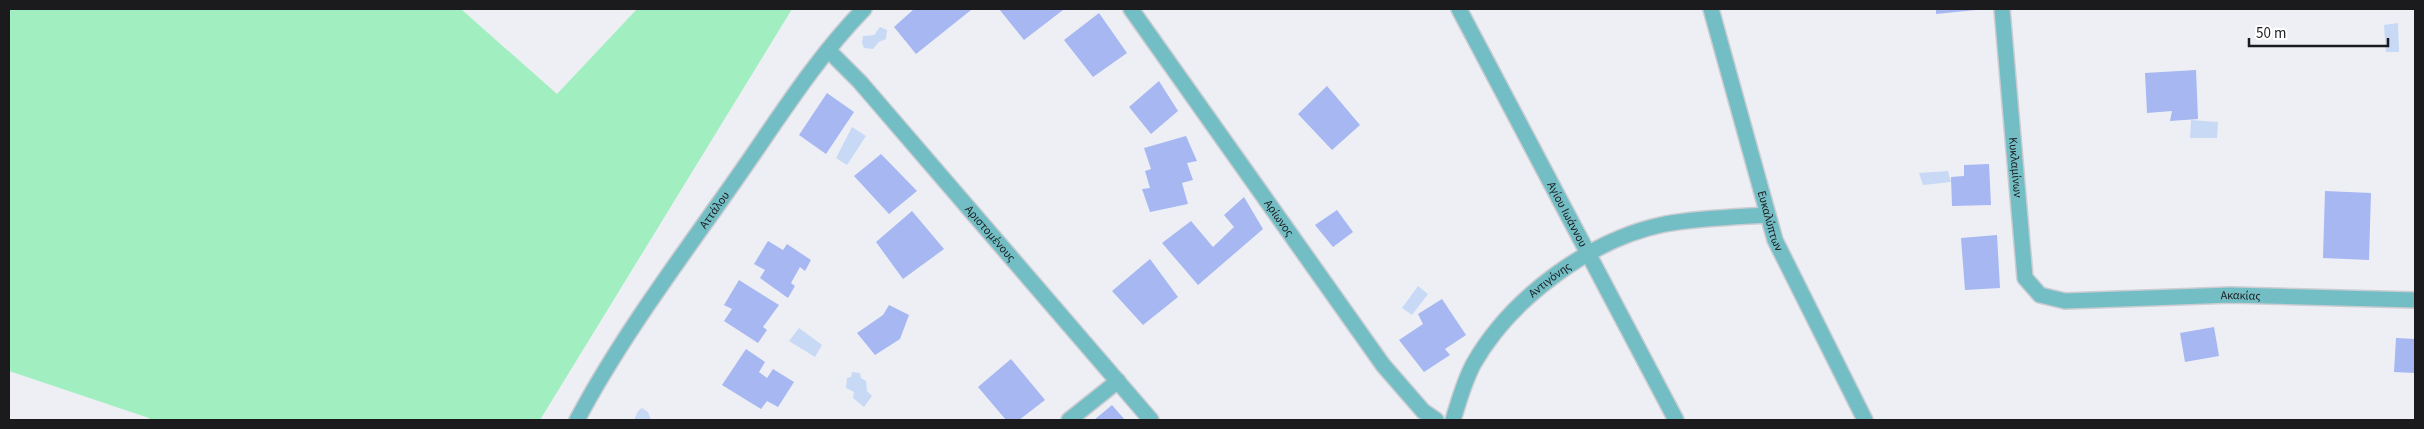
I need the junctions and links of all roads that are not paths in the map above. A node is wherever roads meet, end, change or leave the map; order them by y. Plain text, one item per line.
1 (864, 9) edge
2 (1131, 9) edge
3 (1459, 9) edge
4 (1711, 9) edge
5 (2002, 9) edge
6 (828, 50) junction
7 (1767, 214) junction
8 (1587, 253) junction
9 (2065, 300) joint
10 (2415, 300) edge
11 (1118, 382) junction
12 (577, 420) edge
13 (1069, 420) edge
14 (1150, 420) edge
15 (1436, 420) edge
16 (1453, 420) edge
17 (1676, 420) edge
18 (1866, 420) edge

1 - 6 street, Αττάλου
2 - 15 street, Αρίωνος
3 - 8 street, Αγίου Ιωάννου
4 - 7 street, Ευκαλύπτων
5 - 9 street, Κυκλαμίνων
6 - 11 street, Αριστομένους
6 - 12 street, Αττάλου
7 - 8 street, Αντιγόνης
7 - 18 street, Ευκαλύπτων
8 - 16 street, Αντιγόνης
8 - 17 street, Αγίου Ιωάννου
9 - 10 street, Ακακίας
11 - 13 street
11 - 14 street, Αριστομένους

